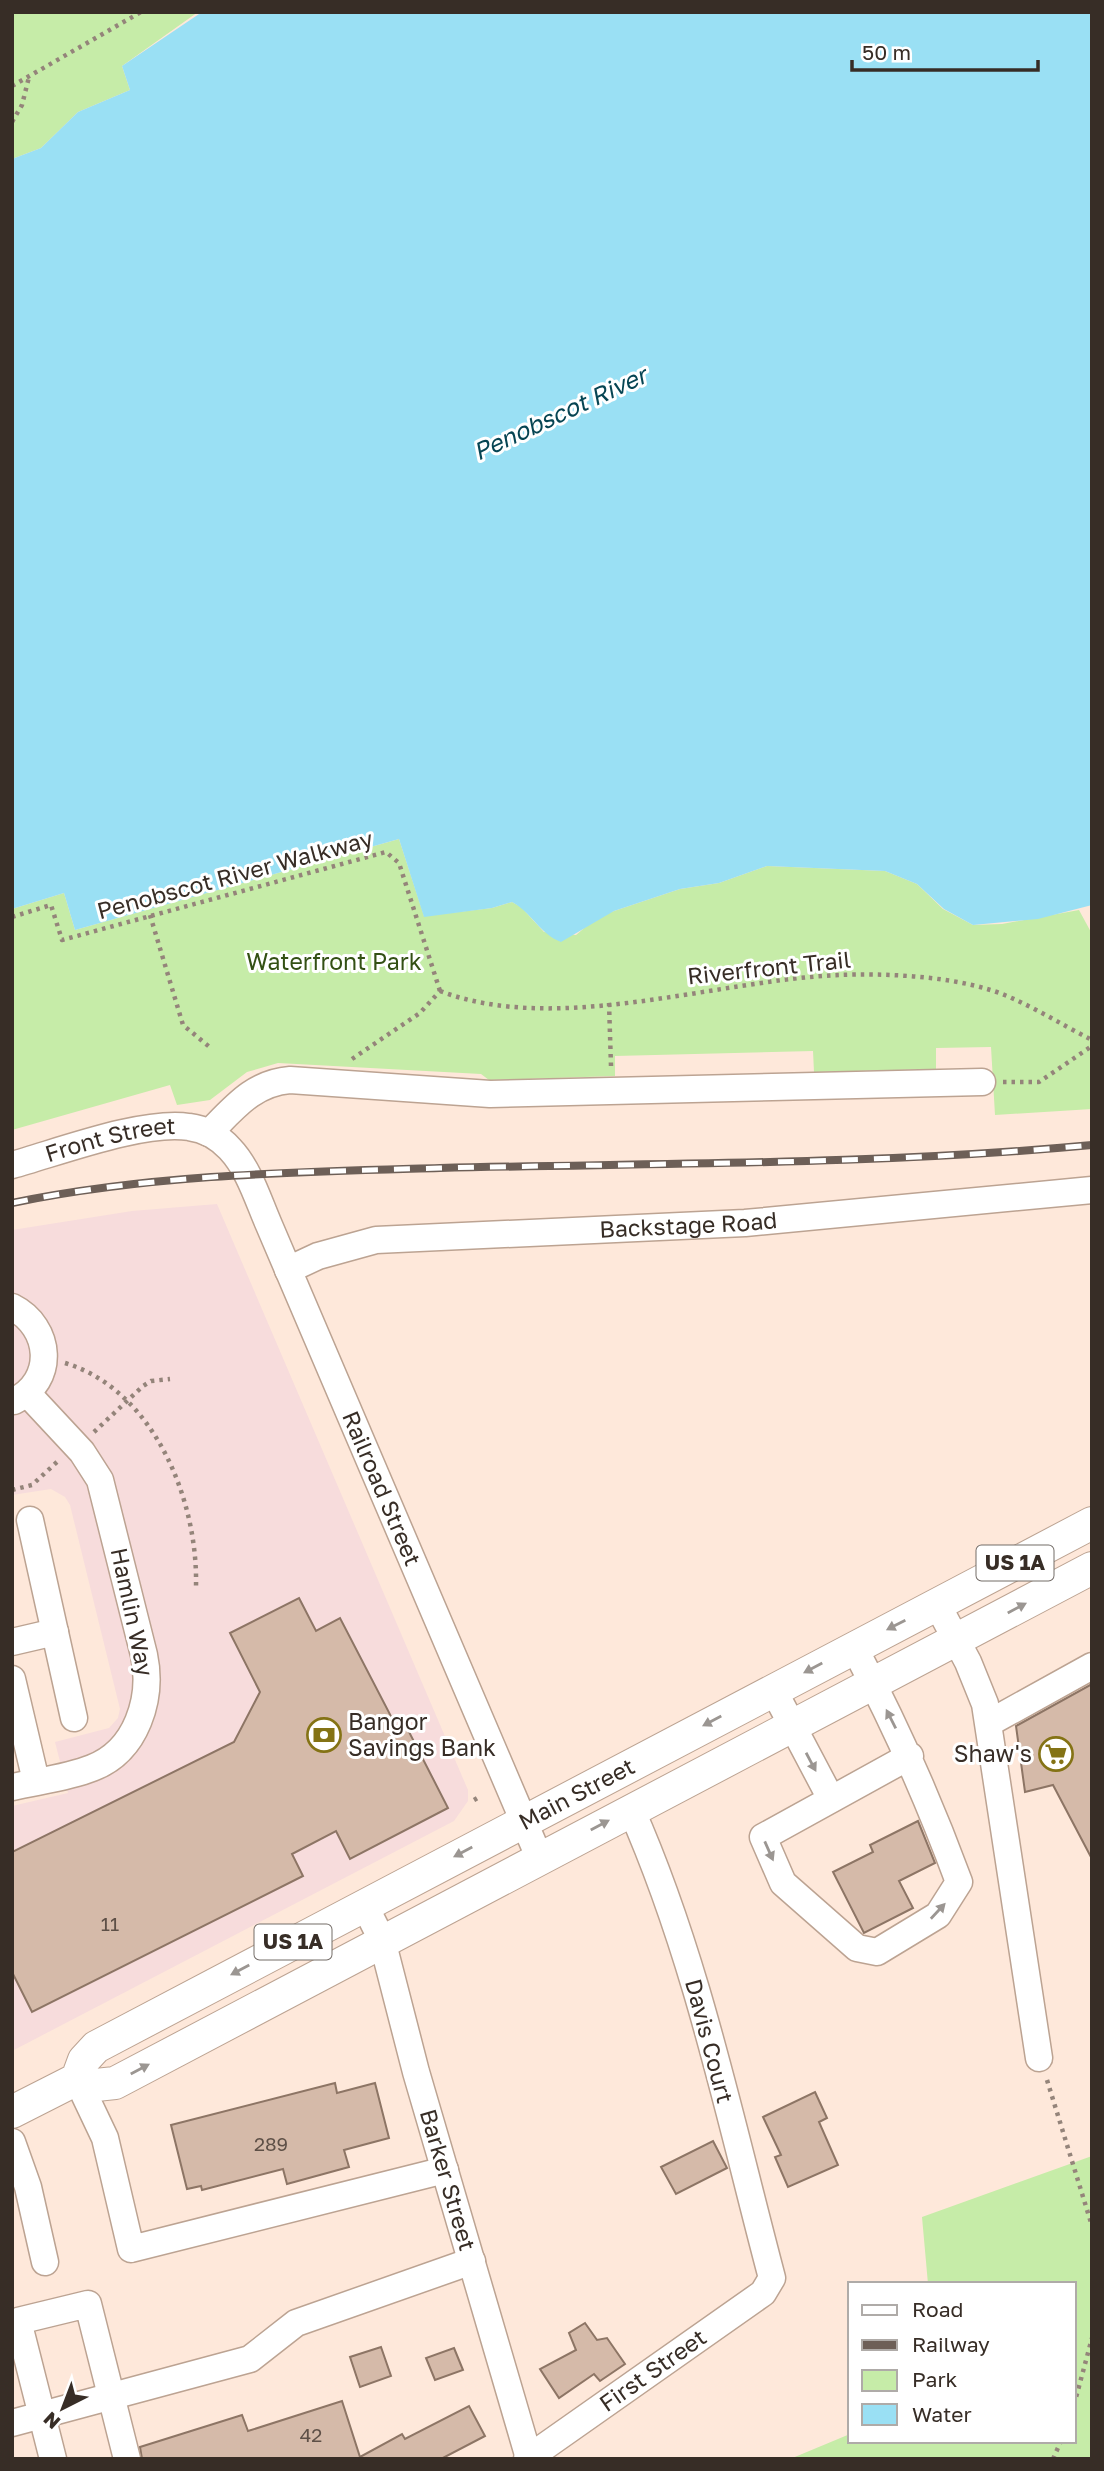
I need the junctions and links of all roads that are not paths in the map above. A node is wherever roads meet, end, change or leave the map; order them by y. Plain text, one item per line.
1 (982, 1082) road end
2 (209, 1133) junction
3 (12, 1165) edge
4 (1092, 1190) edge
5 (288, 1270) junction
6 (12, 1307) edge
7 (25, 1399) edge
8 (30, 1520) dead end
9 (1092, 1523) edge
10 (1092, 1569) edge
11 (937, 1604) junction
12 (55, 1632) junction
13 (956, 1639) junction
14 (12, 1642) edge
15 (854, 1647) junction
16 (1092, 1667) edge
17 (12, 1679) edge
18 (873, 1683) junction
19 (773, 1689) junction
20 (74, 1718) dead end
21 (989, 1723) junction
22 (792, 1725) junction
23 (910, 1756) junction
24 (24, 1784) edge
25 (831, 1799) junction
26 (631, 1809) junction
27 (523, 1820) junction
28 (539, 1857) junction
29 (364, 1904) junction
30 (382, 1940) junction
31 (1039, 2057) road end
32 (77, 2079) junction
33 (12, 2112) edge
34 (12, 2142) edge
35 (445, 2170) junction
36 (471, 2261) junction
37 (45, 2262) dead end
38 (772, 2278) joint
39 (111, 2396) junction
40 (41, 2414) junction
41 (12, 2423) edge
42 (528, 2458) edge
43 (52, 2459) edge
44 (127, 2459) edge

1 - 2 street
2 - 3 street, Front Street
2 - 5 street, Railroad Street
4 - 5 street, Backstage Road
5 - 27 street, Railroad Street
6 - 7 street
7 - 24 street, Hamlin Way
8 - 12 street
9 - 11 main road, Main Street / US 1A
13 -> 10 main road, Main Street / US 1A
11 - 13 street
11 -> 15 main road, Main Street / US 1A
12 - 14 street
12 - 20 street
13 - 18 main road, Main Street / US 1A
13 - 21 street
15 - 18 street
15 -> 19 main road, Main Street / US 1A
16 - 21 street
17 - 24 street
18 - 22 main road, Main Street / US 1A
23 -> 18 street
19 - 22 street
19 -> 27 main road, Main Street / US 1A
21 - 31 street
22 -> 25 street
22 - 26 main road, Main Street / US 1A
23 - 25 street
25 -> 23 street
28 -> 26 main road, Main Street / US 1A
26 - 38 street, Davis Court
27 - 28 street, Railroad Street
27 -> 29 main road, Main Street / US 1A
28 - 30 main road, Main Street / US 1A
29 - 30 street, Barker Street
29 -> 32 main road, Main Street / US 1A
32 -> 30 main road, Main Street / US 1A
30 - 35 street, Barker Street
32 - 33 main road
32 - 35 street
34 - 37 street
35 - 36 street, Barker Street
36 - 39 street
36 - 42 street, Barker Street
38 - 42 street, First Street
39 - 40 street
39 - 40 street
39 - 44 street
40 - 41 street
40 - 43 street

